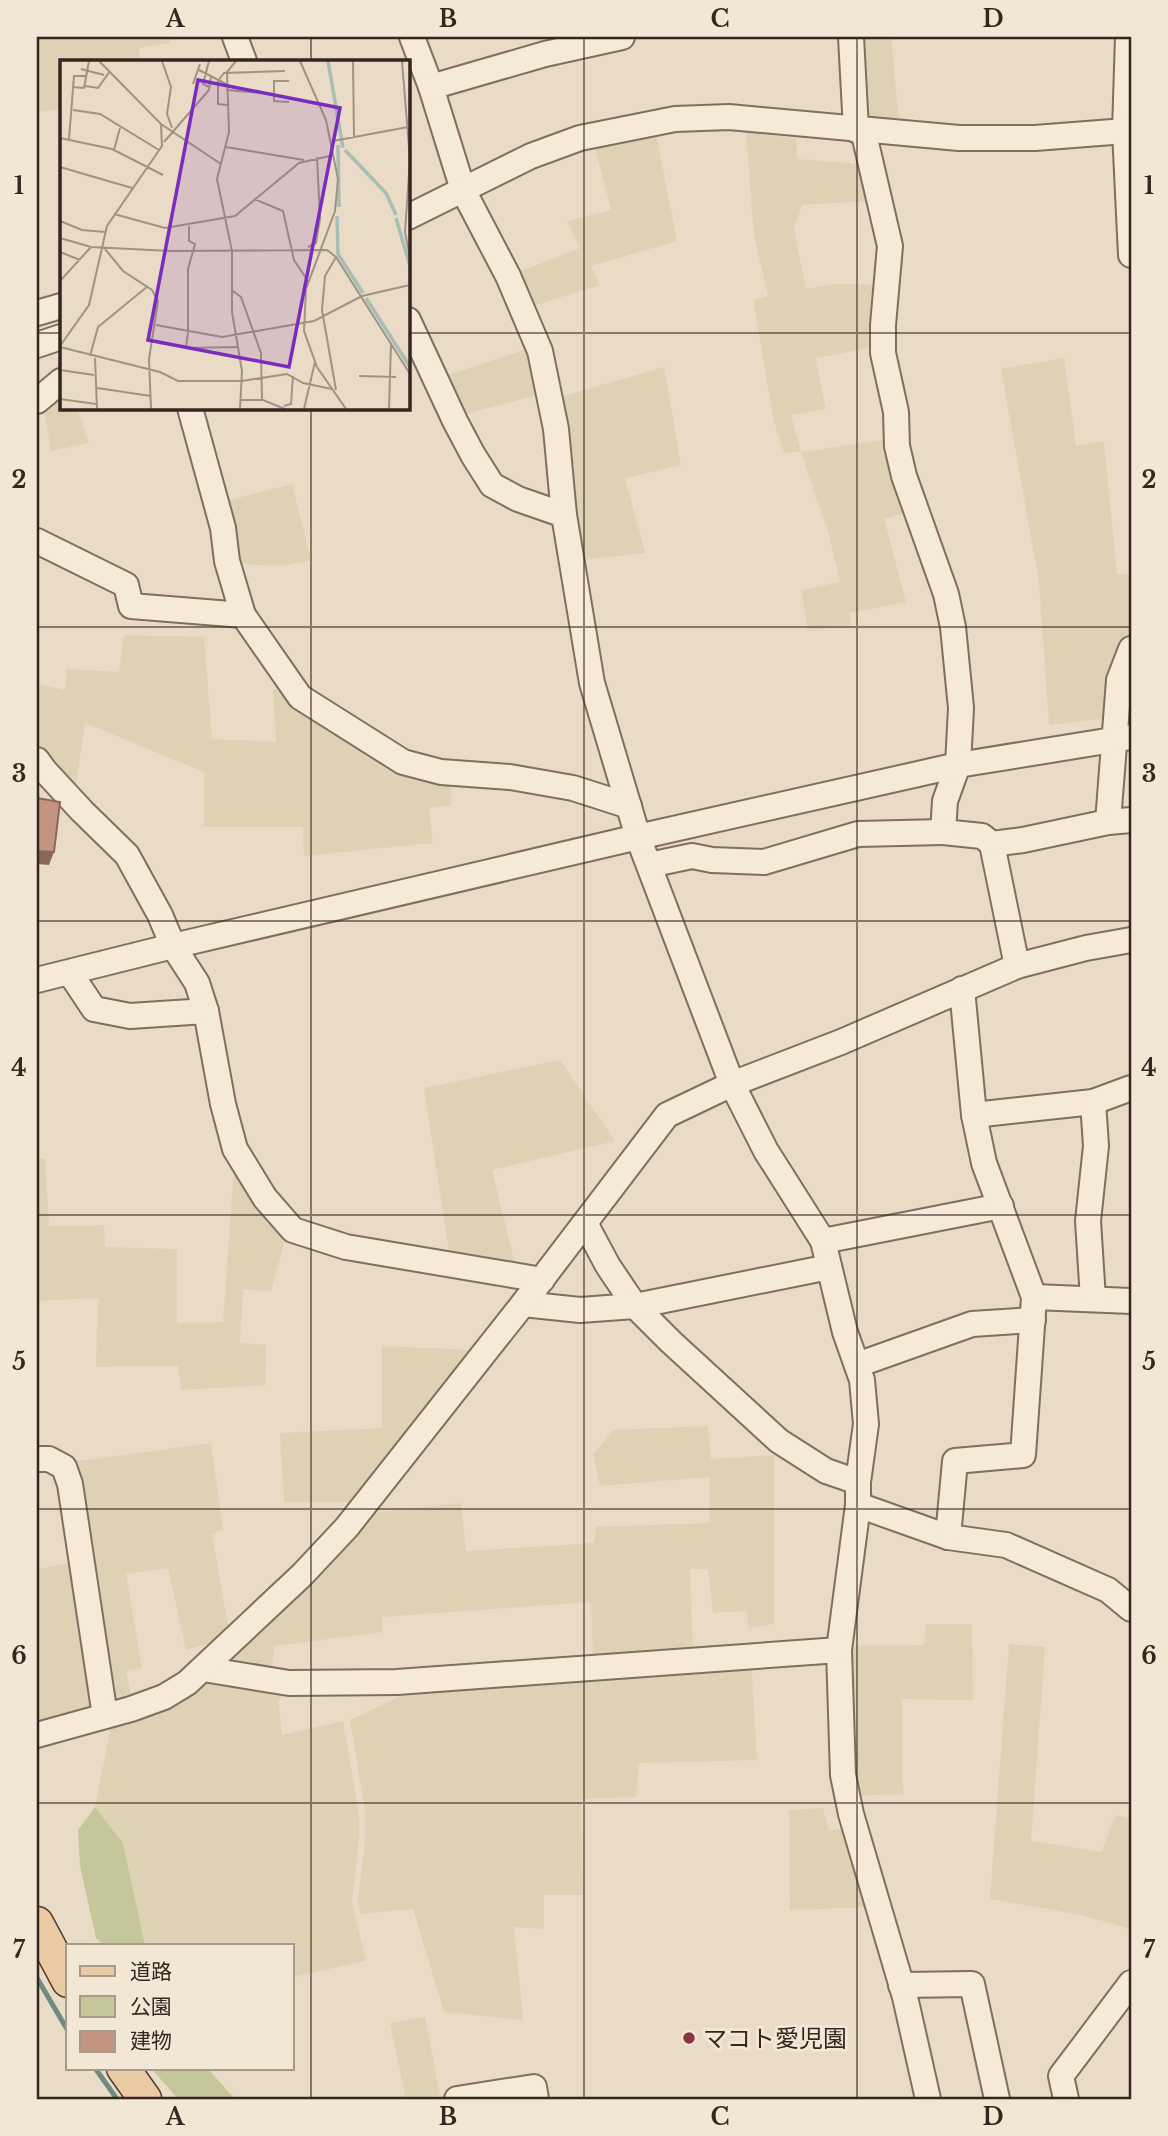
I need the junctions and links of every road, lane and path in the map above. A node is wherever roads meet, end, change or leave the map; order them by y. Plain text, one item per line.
1 (234, 37) edge
2 (412, 37) edge
3 (622, 37) edge
4 (850, 37) edge
5 (1128, 37) edge
6 (543, 45) edge
7 (244, 60) edge
8 (431, 87) junction
9 (860, 130) junction
10 (1125, 131) junction
11 (463, 191) junction
12 (410, 216) edge
13 (1131, 255) edge
14 (60, 306) edge
15 (37, 313) edge
16 (410, 324) edge
17 (60, 337) edge
18 (37, 345) edge
19 (60, 383) edge
20 (37, 401) edge
21 (191, 410) edge
22 (564, 515) junction
23 (37, 541) edge
24 (243, 615) junction
25 (1131, 649) edge
26 (1123, 738) edge
27 (37, 760) edge
28 (958, 765) junction
29 (629, 806) junction
30 (1120, 821) edge
31 (943, 832) junction
32 (638, 836) junction
33 (992, 844) junction
34 (649, 866) junction
35 (1131, 940) edge
36 (173, 946) junction
37 (1017, 966) junction
38 (70, 973) junction
39 (38, 985) edge
40 (962, 989) junction
41 (206, 1011) junction
42 (732, 1084) junction
43 (1131, 1088) edge
44 (1093, 1102) junction
45 (974, 1115) junction
46 (1001, 1206) junction
47 (585, 1223) junction
48 (823, 1241) junction
49 (829, 1267) junction
50 (542, 1280) junction
51 (1093, 1299) junction
52 (1131, 1301) edge
53 (523, 1304) junction
54 (635, 1306) junction
55 (1033, 1308) junction
56 (857, 1365) junction
57 (37, 1459) edge
58 (858, 1493) junction
59 (948, 1537) junction
60 (1131, 1609) edge
61 (839, 1650) junction
62 (203, 1669) junction
63 (105, 1716) junction
64 (37, 1735) edge
65 (37, 1923) edge
66 (66, 1977) edge
67 (1131, 1983) edge
68 (901, 1985) junction
69 (124, 2070) edge
70 (145, 2099) edge
71 (457, 2099) edge
72 (536, 2099) edge
73 (928, 2099) edge
74 (997, 2099) edge
75 (1067, 2099) edge

1 - 7 street
2 - 8 street
3 - 6 street
4 - 9 street
5 - 10 street
6 - 8 street
8 - 11 street
9 - 10 street
9 - 11 street
9 - 28 street
10 - 13 street
11 - 12 street
11 - 22 street
14 - 15 street
16 - 22 street
17 - 18 street
19 - 20 street
21 - 24 street
22 - 29 street
23 - 24 street
24 - 29 street
25 - 26 street
26 - 28 street
26 - 30 street
27 - 36 street
28 - 31 street
28 - 32 street
29 - 32 street
30 - 33 street
31 - 33 street
31 - 34 street
32 - 34 street
32 - 36 street
33 - 37 street
34 - 42 street
35 - 37 street
36 - 38 street
36 - 41 street
37 - 40 street
38 - 39 street
38 - 41 street
40 - 42 street
40 - 45 street
41 - 50 street
42 - 47 street
42 - 48 street
43 - 44 street
44 - 45 street
44 - 51 street
45 - 46 street
46 - 48 street
46 - 55 street
47 - 50 street
47 - 54 street
48 - 49 street
49 - 54 street
49 - 56 street
50 - 53 street
51 - 52 street
51 - 55 street
53 - 54 street
53 - 62 street
54 - 58 street
55 - 56 street
55 - 59 street
56 - 58 street
57 - 63 street
58 - 59 street
58 - 61 street
59 - 60 street
61 - 62 street
61 - 68 street
62 - 63 street
63 - 64 street
65 - 66 main road
67 - 75 street
68 - 73 street
68 - 74 street
69 - 70 main road
71 - 72 street

